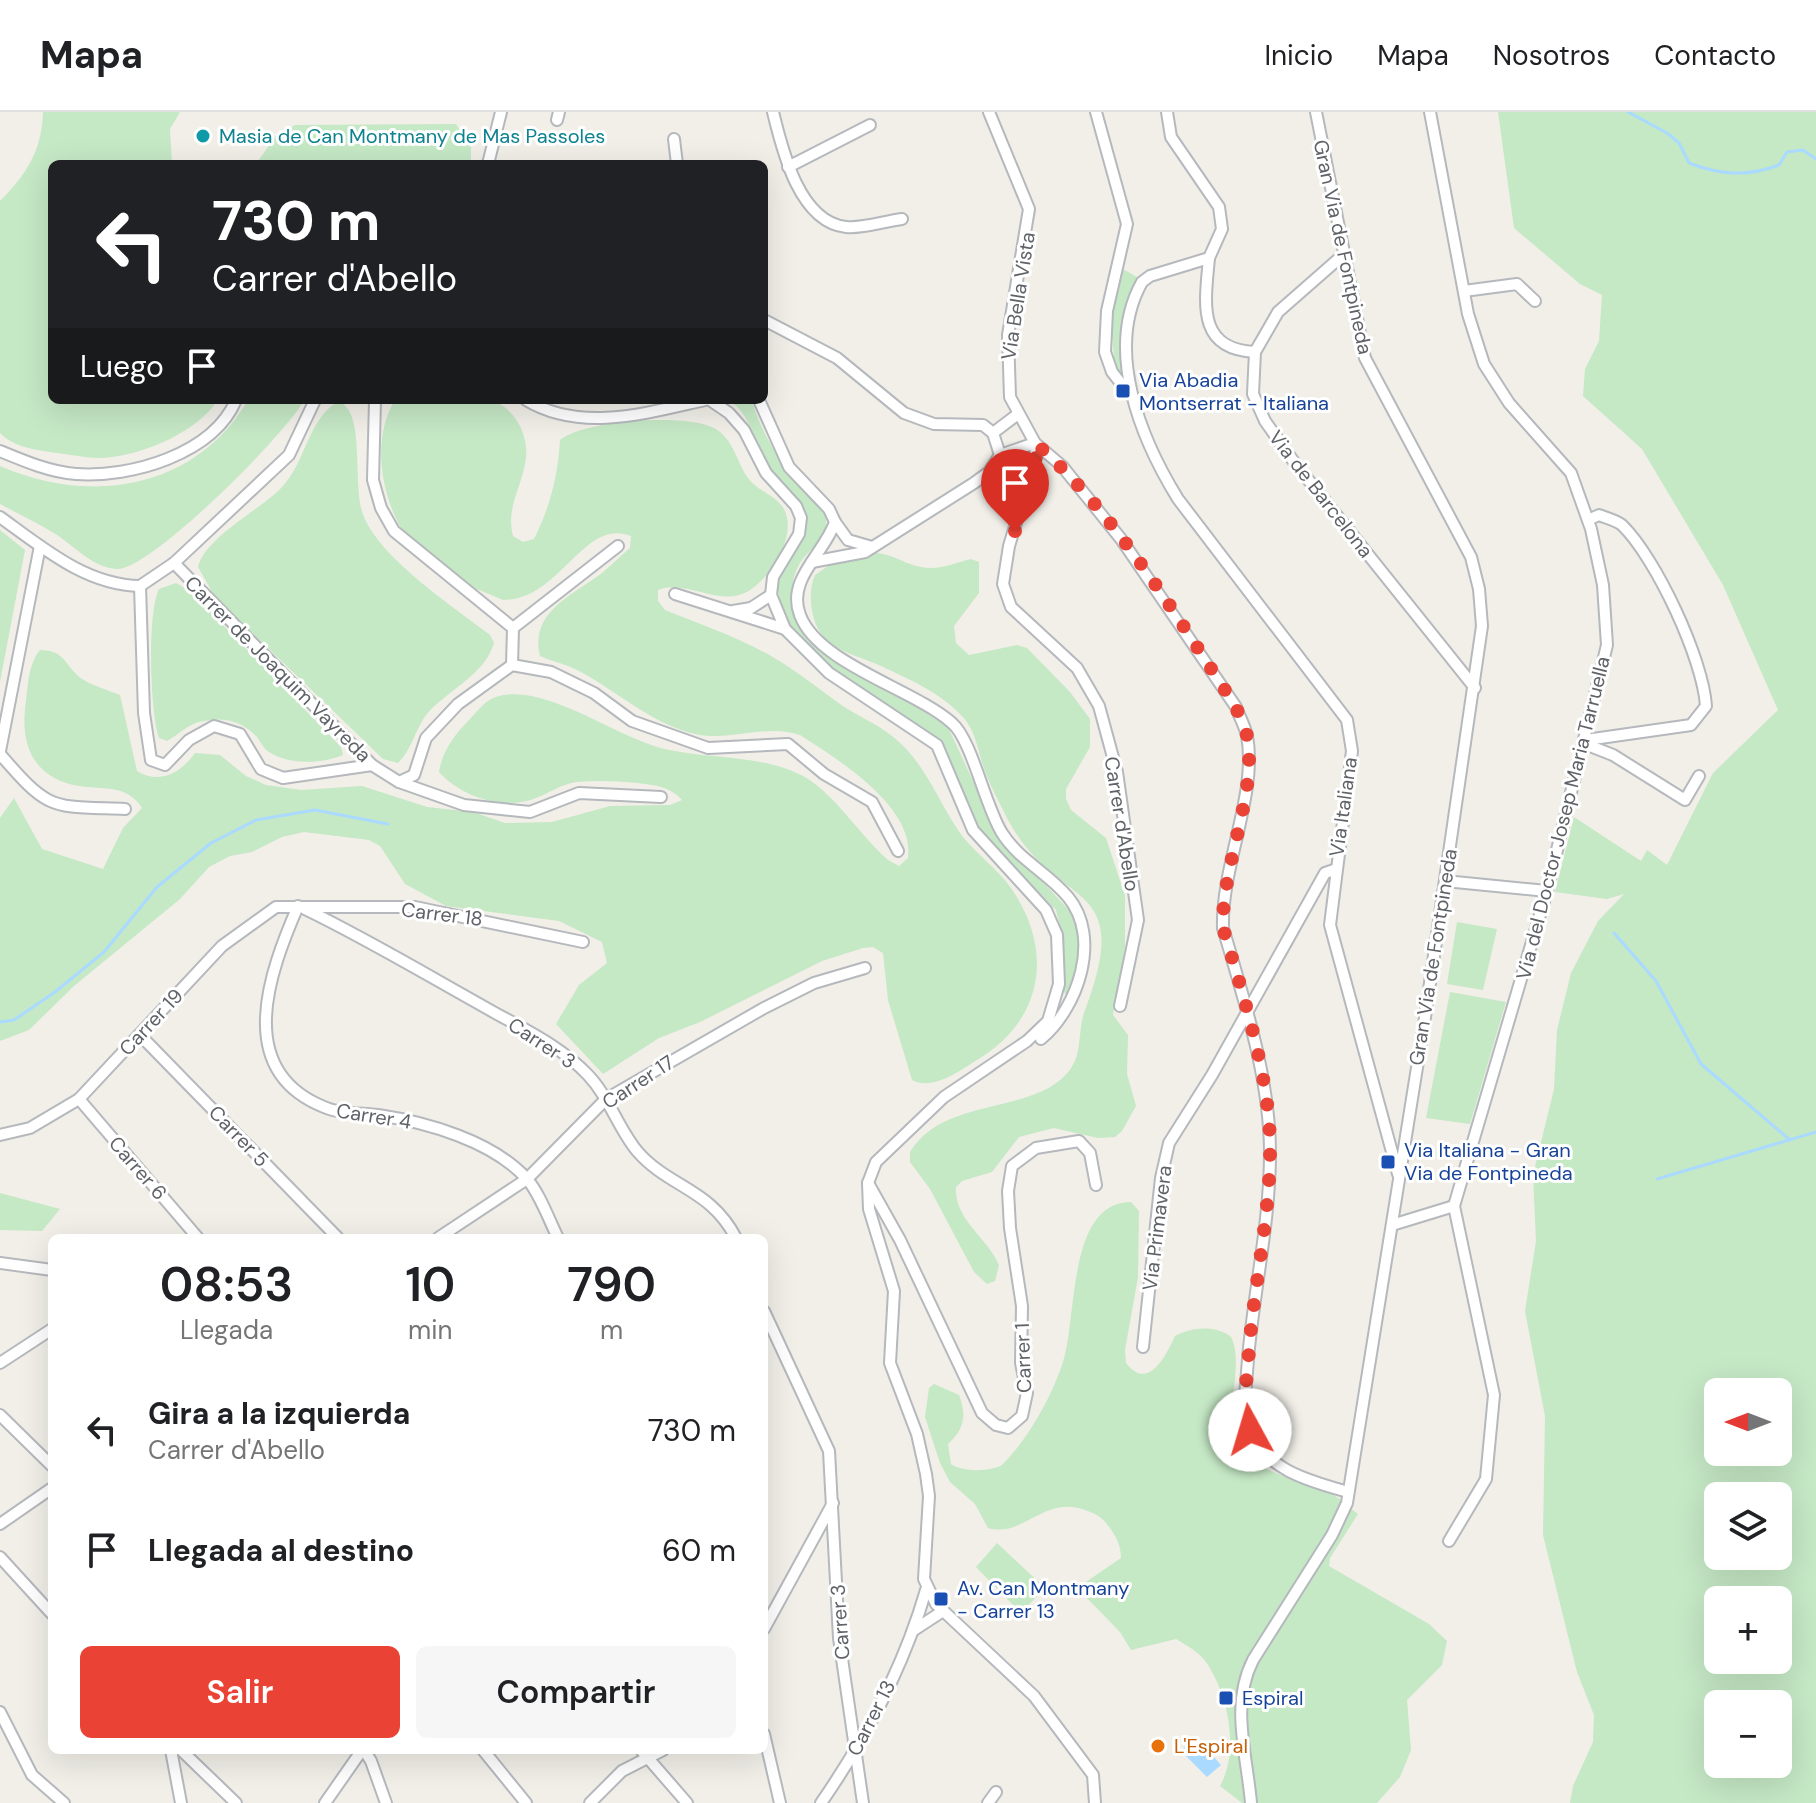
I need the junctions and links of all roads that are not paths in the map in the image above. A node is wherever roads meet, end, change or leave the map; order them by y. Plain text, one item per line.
1 (501, 112) edge
2 (773, 112) edge
3 (989, 112) edge
4 (1096, 112) edge
5 (1167, 112) edge
6 (1316, 112) edge
7 (1430, 112) edge
8 (870, 125) dead end
9 (674, 139) dead end
10 (489, 160) edge
11 (677, 160) edge
12 (788, 167) junction
13 (902, 219) dead end
14 (1343, 255) junction
15 (1209, 258) junction
16 (1464, 291) junction
17 (1535, 301) dead end
18 (768, 322) edge
19 (1255, 352) junction
20 (1134, 400) junction
21 (234, 404) edge
22 (313, 404) edge
23 (375, 404) edge
24 (533, 404) edge
25 (689, 404) edge
26 (714, 404) edge
27 (761, 404) edge
28 (1018, 414) junction
29 (993, 433) junction
30 (1035, 443) junction
31 (0, 451) edge
32 (1000, 455) junction
33 (0, 517) edge
34 (1588, 520) junction
35 (835, 522) junction
36 (40, 546) junction
37 (618, 546) dead end
38 (872, 547) junction
39 (812, 562) junction
40 (174, 563) junction
41 (140, 586) junction
42 (675, 594) dead end
43 (771, 595) junction
44 (727, 612) junction
45 (513, 628) junction
46 (785, 629) junction
47 (512, 665) junction
48 (1475, 688) junction
49 (1586, 742) junction
50 (0, 752) edge
51 (372, 765) junction
52 (1699, 776) dead end
53 (399, 782) junction
54 (661, 797) dead end
55 (125, 809) dead end
56 (898, 851) dead end
57 (1334, 870) junction
58 (1445, 881) junction
59 (1547, 891) junction
60 (298, 906) junction
61 (583, 942) dead end
62 (865, 968) dead end
63 (1120, 1006) dead end
64 (1245, 1014) junction
65 (140, 1035) junction
66 (1004, 1058) junction
67 (79, 1099) junction
68 (606, 1099) junction
69 (0, 1135) edge
70 (1399, 1177) junction
71 (527, 1179) junction
72 (868, 1183) junction
73 (1096, 1185) dead end
74 (1454, 1206) junction
75 (1392, 1225) junction
76 (195, 1234) edge
77 (334, 1234) edge
78 (444, 1234) edge
79 (556, 1234) edge
80 (734, 1234) edge
81 (0, 1263) edge
82 (48, 1269) edge
83 (768, 1320) edge
84 (48, 1332) edge
85 (1143, 1347) dead end
86 (0, 1363) edge
87 (0, 1415) edge
88 (48, 1462) edge
89 (48, 1491) edge
90 (1348, 1492) junction
91 (834, 1501) junction
92 (0, 1524) edge
93 (1449, 1541) dead end
94 (0, 1557) edge
95 (926, 1590) junction
96 (48, 1610) edge
97 (943, 1611) junction
98 (768, 1622) edge
99 (914, 1630) junction
100 (0, 1712) edge
101 (768, 1751) edge
102 (855, 1753) junction
103 (172, 1754) edge
104 (185, 1754) edge
105 (360, 1754) edge
106 (365, 1754) edge
107 (486, 1754) edge
108 (644, 1754) edge
109 (996, 1792) dead end
110 (64, 1803) edge
111 (181, 1803) edge
112 (236, 1803) edge
113 (325, 1803) edge
114 (386, 1803) edge
115 (526, 1803) edge
116 (590, 1803) edge
117 (687, 1803) edge
118 (780, 1803) edge
119 (821, 1803) edge
120 (863, 1803) edge
121 (988, 1803) edge
122 (1095, 1803) edge
123 (1251, 1803) edge

1 - 10 street
2 - 12 street
3 - 28 street, Via Bella Vista
4 - 20 street
5 - 15 street
6 - 14 street, Gran Via de Fontpineda
7 - 16 street, Via del Doctor Josep Maria Tarruella
8 - 12 street
9 - 11 street
12 - 13 street
14 - 19 street, Via de Barcelona
14 - 48 street, Gran Via de Fontpineda
15 - 19 street
15 - 20 street
16 - 17 street
16 - 34 street, Via del Doctor Josep Maria Tarruella
18 - 29 street
19 - 48 street, Via de Barcelona
20 - 57 street, Via Italiana
21 - 31 street
22 - 40 street
23 - 45 street
24 - 25 street
26 - 43 street
27 - 35 street
28 - 29 street
28 - 30 street, Via Bella Vista
29 - 32 street
30 - 32 street
30 - 63 street, Carrer d'Abello
30 - 64 street, Via Bella Vista
32 - 38 street
33 - 36 street
34 - 49 street, Via del Doctor Josep Maria Tarruella
34 - 49 street
35 - 38 street
35 - 39 street
36 - 41 street
36 - 50 street
37 - 45 street
38 - 39 street
39 - 66 street
40 - 41 street
40 - 51 street, Carrer de Joaquim Vayreda
41 - 51 street
42 - 44 street
43 - 44 street
43 - 46 street
44 - 46 street
45 - 47 street
46 - 66 street
47 - 53 street
47 - 56 street
48 - 58 street, Gran Via de Fontpineda
49 - 52 street
49 - 59 street, Via del Doctor Josep Maria Tarruella
50 - 55 street
51 - 53 street, Carrer de Joaquim Vayreda
53 - 54 street, Carrer de Joaquim Vayreda
57 - 64 street, Via Primavera
57 - 70 street, Via Italiana
58 - 59 street
58 - 70 street, Gran Via de Fontpineda
59 - 74 street, Via del Doctor Josep Maria Tarruella
60 - 61 street, Carrer 18
60 - 65 street, Carrer 19
60 - 68 street, Carrer 3
60 - 71 street, Carrer 4
62 - 68 street, Carrer 17
64 - 85 street, Via Primavera
64 - 90 street, Via Bella Vista
65 - 67 street, Carrer 19
65 - 77 street, Carrer 5
66 - 72 street
67 - 69 street, Carrer 19
67 - 76 street, Carrer 6
68 - 71 street, Carrer 17
68 - 80 street, Carrer 3
70 - 75 street, Gran Via de Fontpineda
71 - 78 street, Carrer 17
71 - 79 street, Carrer 4
72 - 73 street, Carrer 1
72 - 95 street, Carrer 13
74 - 75 street
74 - 93 street, Via del Doctor Josep Maria Tarruella
75 - 90 street, Gran Via de Fontpineda
81 - 82 street
83 - 91 street, Carrer 3
84 - 86 street
87 - 88 street
89 - 92 street
90 - 123 street, Gran Via de Fontpineda
91 - 98 street
91 - 102 street, Carrer 3
94 - 96 street
95 - 97 street
95 - 99 street, Carrer 13
97 - 99 street
97 - 122 street
99 - 102 street, Carrer 13
100 - 110 street
101 - 118 street
102 - 119 street, Carrer 13
102 - 120 street, Carrer 3
103 - 111 street
104 - 112 street
105 - 113 street
106 - 114 street
107 - 115 street
108 - 116 street
108 - 117 street
109 - 121 street

